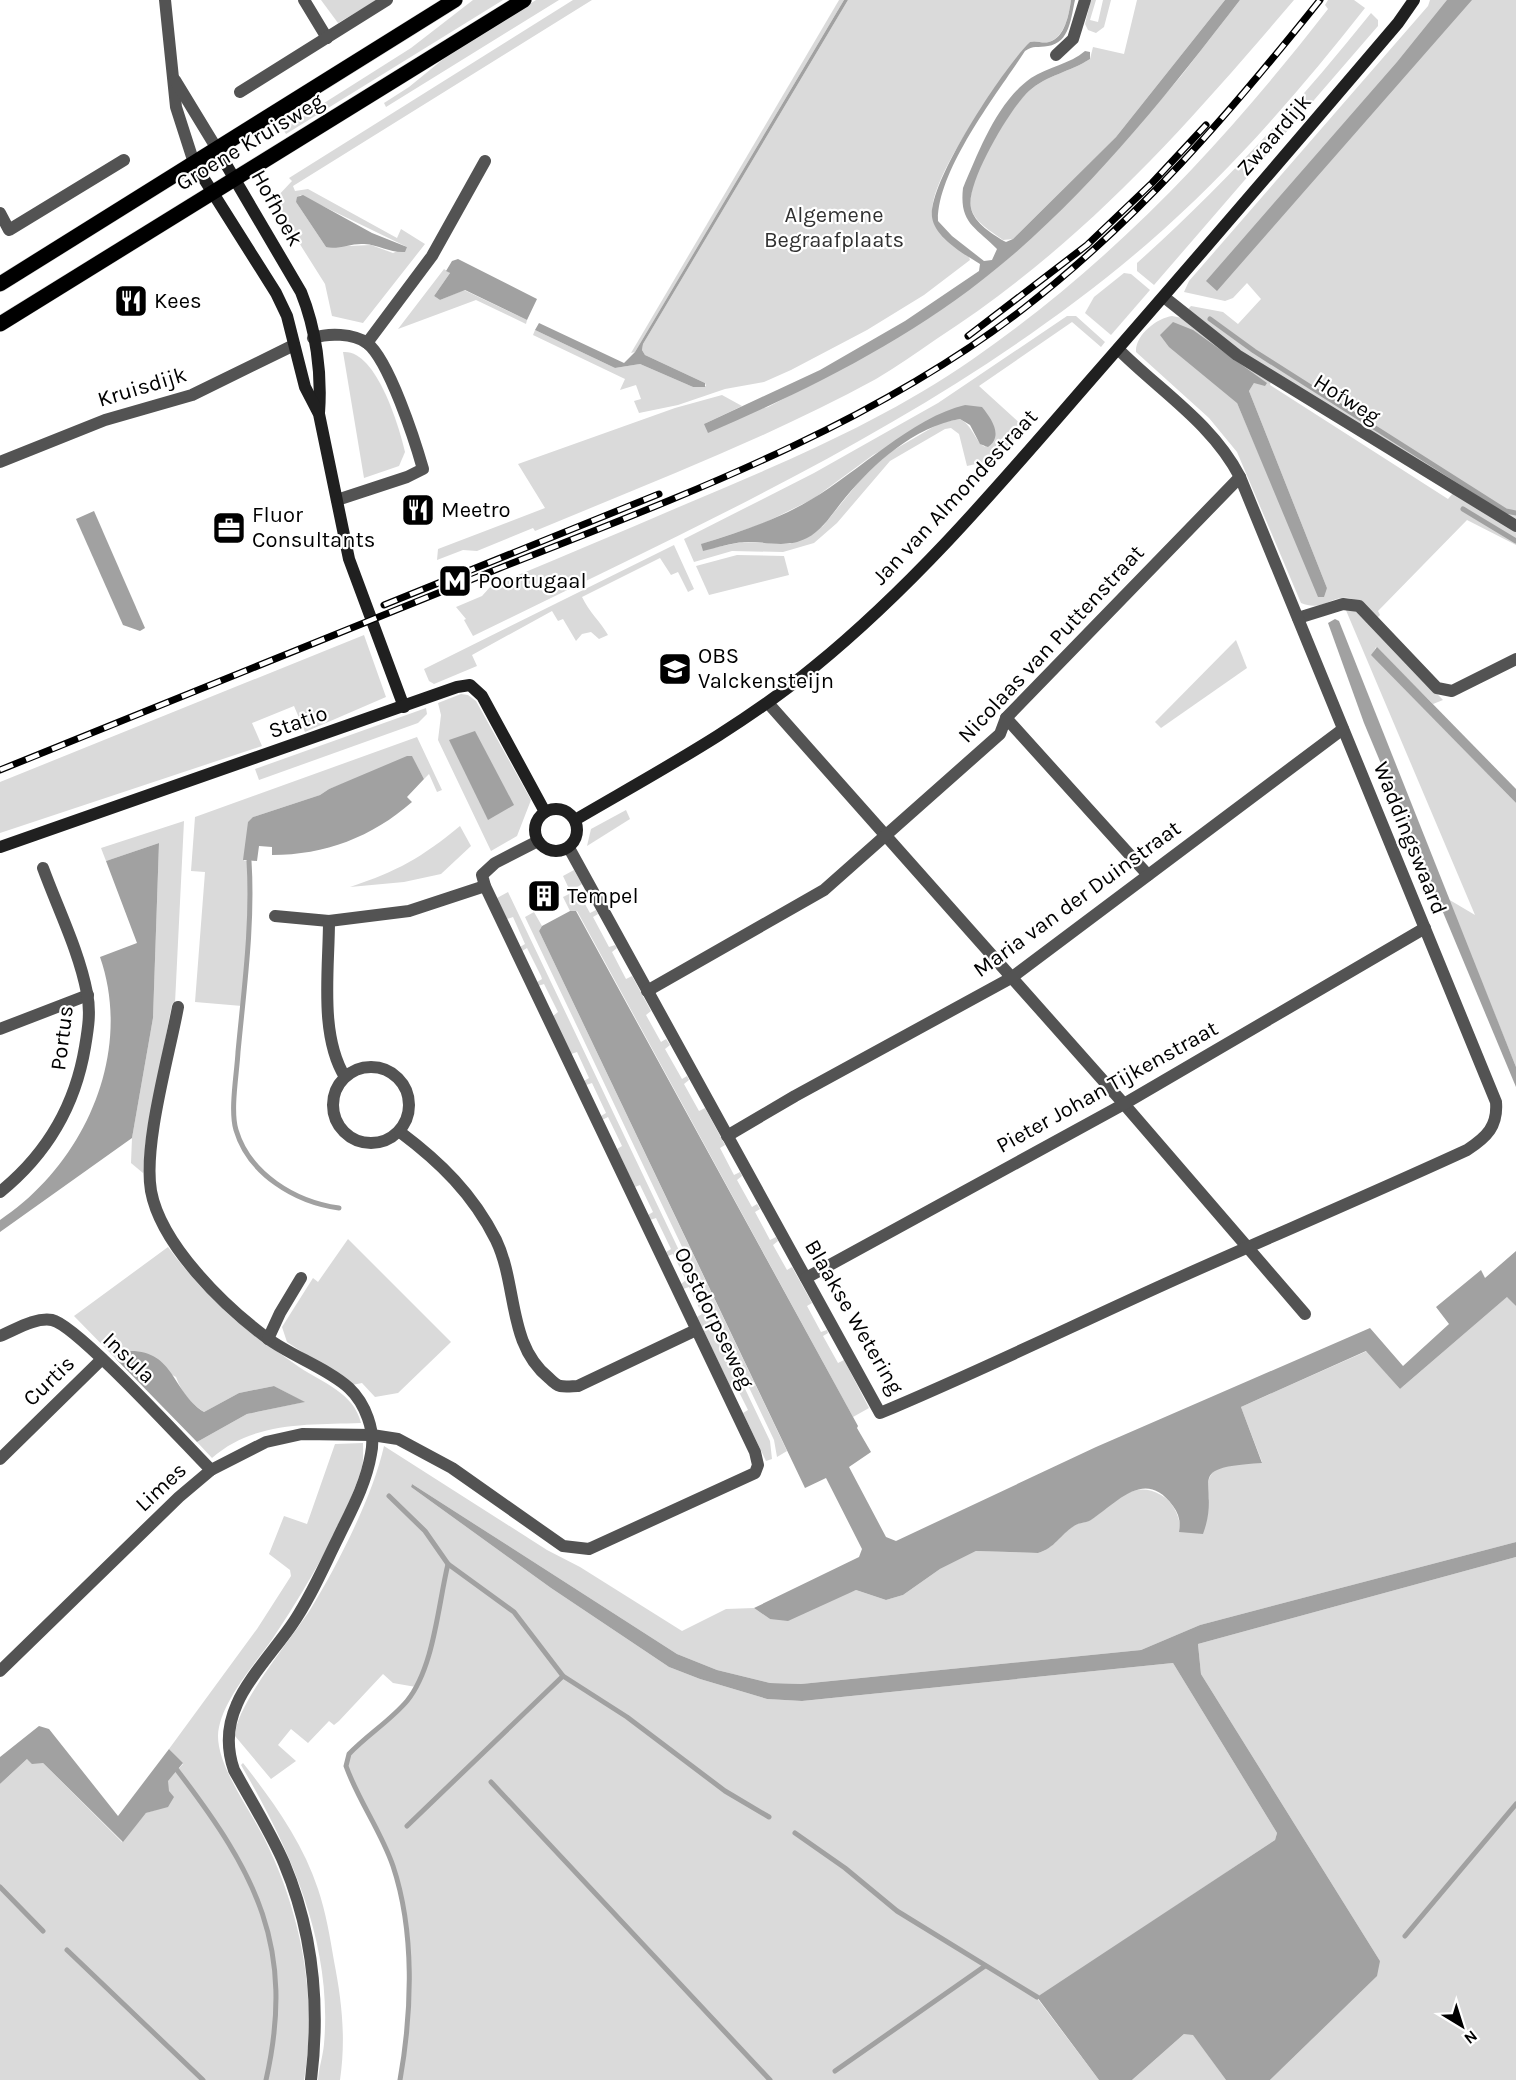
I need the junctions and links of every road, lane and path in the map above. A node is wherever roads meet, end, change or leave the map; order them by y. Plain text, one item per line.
1 (165, 0) edge
2 (304, 0) edge
3 (387, 0) edge
4 (455, 0) edge
5 (524, 0) edge
6 (1085, 0) edge
7 (1414, 0) edge
8 (327, 38) junction
9 (1056, 55) dead end
10 (171, 74) junction
11 (240, 92) dead end
12 (217, 148) junction
13 (124, 160) dead end
14 (485, 161) dead end
15 (194, 163) junction
16 (236, 177) junction
17 (211, 193) junction
18 (0, 213) edge
19 (4, 234) edge
20 (0, 284) edge
21 (1164, 297) junction
22 (0, 324) edge
23 (313, 338) junction
24 (367, 343) junction
25 (294, 345) junction
26 (1118, 350) junction
27 (319, 414) junction
28 (0, 462) edge
29 (1240, 477) junction
30 (337, 500) junction
31 (1516, 526) edge
32 (1298, 618) junction
33 (1516, 659) edge
34 (768, 703) junction
35 (404, 707) junction
36 (1006, 718) junction
37 (1343, 729) junction
38 (545, 812) junction
39 (575, 820) junction
40 (885, 837) junction
41 (538, 841) junction
42 (0, 847) edge
43 (568, 848) junction
44 (43, 868) dead end
45 (1148, 875) junction
46 (485, 886) junction
47 (275, 916) dead end
48 (329, 921) junction
49 (1425, 928) junction
50 (1011, 978) junction
51 (647, 991) junction
52 (87, 995) junction
53 (178, 1008) dead end
54 (0, 1029) edge
55 (345, 1077) junction
56 (1124, 1104) junction
57 (400, 1132) junction
58 (728, 1136) junction
59 (0, 1192) edge
60 (1249, 1246) junction
61 (301, 1278) dead end
62 (806, 1278) junction
63 (1305, 1314) dead end
64 (696, 1330) junction
65 (0, 1336) edge
66 (268, 1339) junction
67 (102, 1359) junction
68 (372, 1436) junction
69 (398, 1439) joint
70 (0, 1459) edge
71 (211, 1470) junction
72 (0, 1671) edge
73 (311, 2080) edge

1 - 10 street
2 - 8 street
3 - 8 street
4 - 12 main road, Groene Kruisweg
5 - 16 main road, Groene Kruisweg
6 - 9 street
7 - 21 street, Zwaardijk
8 - 11 street
10 - 12 street, Hofhoek
10 - 15 street
12 - 15 main road, Groene Kruisweg
12 - 16 street, Hofhoek
13 - 19 street
14 - 24 street
15 - 17 street, Hofhoek
15 - 20 main road, Groene Kruisweg
16 - 17 main road, Groene Kruisweg
16 - 23 street, Hofhoek
17 - 22 main road, Groene Kruisweg
17 - 25 street, Hofhoek
18 - 19 street
21 - 26 street, Jan van Almondestraat
21 - 31 street, Hofweg
23 - 24 street
23 - 25 street
23 - 27 street, Hofhoek
24 - 30 street
25 - 27 street, Hofhoek
25 - 28 street, Kruisdijk
26 - 29 street, Waddingswaard
26 - 34 street, Jan van Almondestraat
27 - 30 street, Hofhoek
29 - 32 street, Waddingswaard
29 - 36 street, Nicolaas van Puttenstraat
30 - 35 street, Hofhoek
32 - 33 street
32 - 37 street, Waddingswaard
34 - 39 street, Jan van Almondestraat
34 - 40 street
35 - 38 street, Statio
35 - 42 street, Statio
36 - 40 street, Nicolaas van Puttenstraat
36 - 45 street
37 - 45 street, Maria van der Duinstraat
37 - 49 street, Waddingswaard
38 - 39 street
38 - 41 street
39 - 43 street
40 - 50 street
40 - 51 street, Nicolaas van Puttenstraat
41 - 43 street
41 - 46 street
43 - 51 street, Blaakse Wetering
44 - 52 street, Portus
45 - 50 street, Maria van der Duinstraat
46 - 48 street
46 - 64 street, Oostdorpseweg
47 - 48 street
48 - 55 street
49 - 56 street, Pieter Johan Tijkenstraat
49 - 60 street, Waddingswaard
50 - 56 street
50 - 58 street, Maria van der Duinstraat
51 - 58 street, Blaakse Wetering
52 - 54 street
52 - 59 street, Portus
53 - 66 street
55 - 57 street
55 - 57 street
56 - 60 street
56 - 62 street, Pieter Johan Tijkenstraat
57 - 64 street
58 - 62 street, Blaakse Wetering
60 - 62 street, Blaakse Wetering
60 - 63 street
61 - 66 street
64 - 69 street, Oostdorpseweg
65 - 67 street, Insula
66 - 68 street
67 - 70 street, Curtis
67 - 71 street, Insula
68 - 69 street, Limes
68 - 71 street, Limes
68 - 73 street
71 - 72 street, Limes

